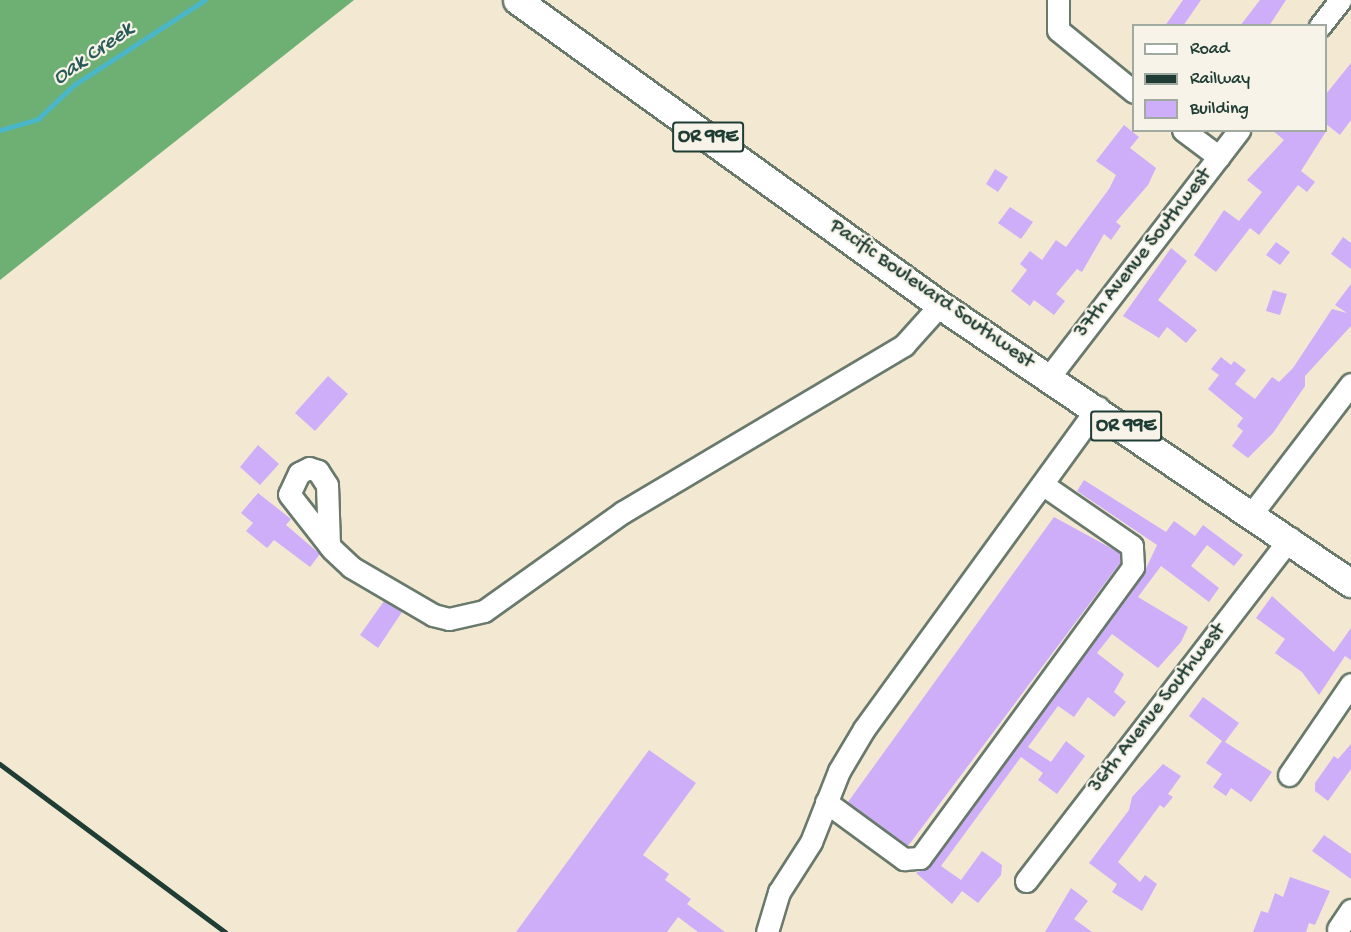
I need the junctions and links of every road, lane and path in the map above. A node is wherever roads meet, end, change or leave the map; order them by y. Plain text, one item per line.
1 (517, 0) edge
2 (1058, 0) edge
3 (1340, 0) edge
4 (1322, 24) edge
5 (1132, 90) edge
6 (1187, 132) edge
7 (1238, 132) edge
8 (1219, 157) junction
9 (940, 305) junction
10 (1049, 377) junction
11 (1351, 384) edge
12 (1098, 407) junction
13 (1042, 484) junction
14 (1253, 512) junction
15 (1290, 538) junction
16 (329, 545) dead end
17 (1351, 583) edge
18 (1351, 684) edge
19 (1289, 775) dead end
20 (826, 802) junction
21 (1026, 881) dead end
22 (1351, 910) edge
23 (1338, 931) edge
24 (767, 932) edge

1 - 9 main road, Pacific Boulevard Southwest / OR 99E
2 - 5 street
3 - 4 street
6 - 8 street
7 - 8 street, 37th Avenue Southwest
8 - 10 street, 37th Avenue Southwest
9 - 10 main road, Pacific Boulevard Southwest / OR 99E
9 - 16 street
10 - 12 main road, Pacific Boulevard Southwest / OR 99E
11 - 14 street
12 - 13 street
12 - 14 main road, Pacific Boulevard Southwest / OR 99E
13 - 20 street
13 - 20 street
14 - 15 main road, Pacific Boulevard Southwest / OR 99E
15 - 17 main road, Pacific Boulevard Southwest / OR 99E
15 - 21 street, 36th Avenue Southwest
18 - 19 street
20 - 24 street
22 - 23 street

